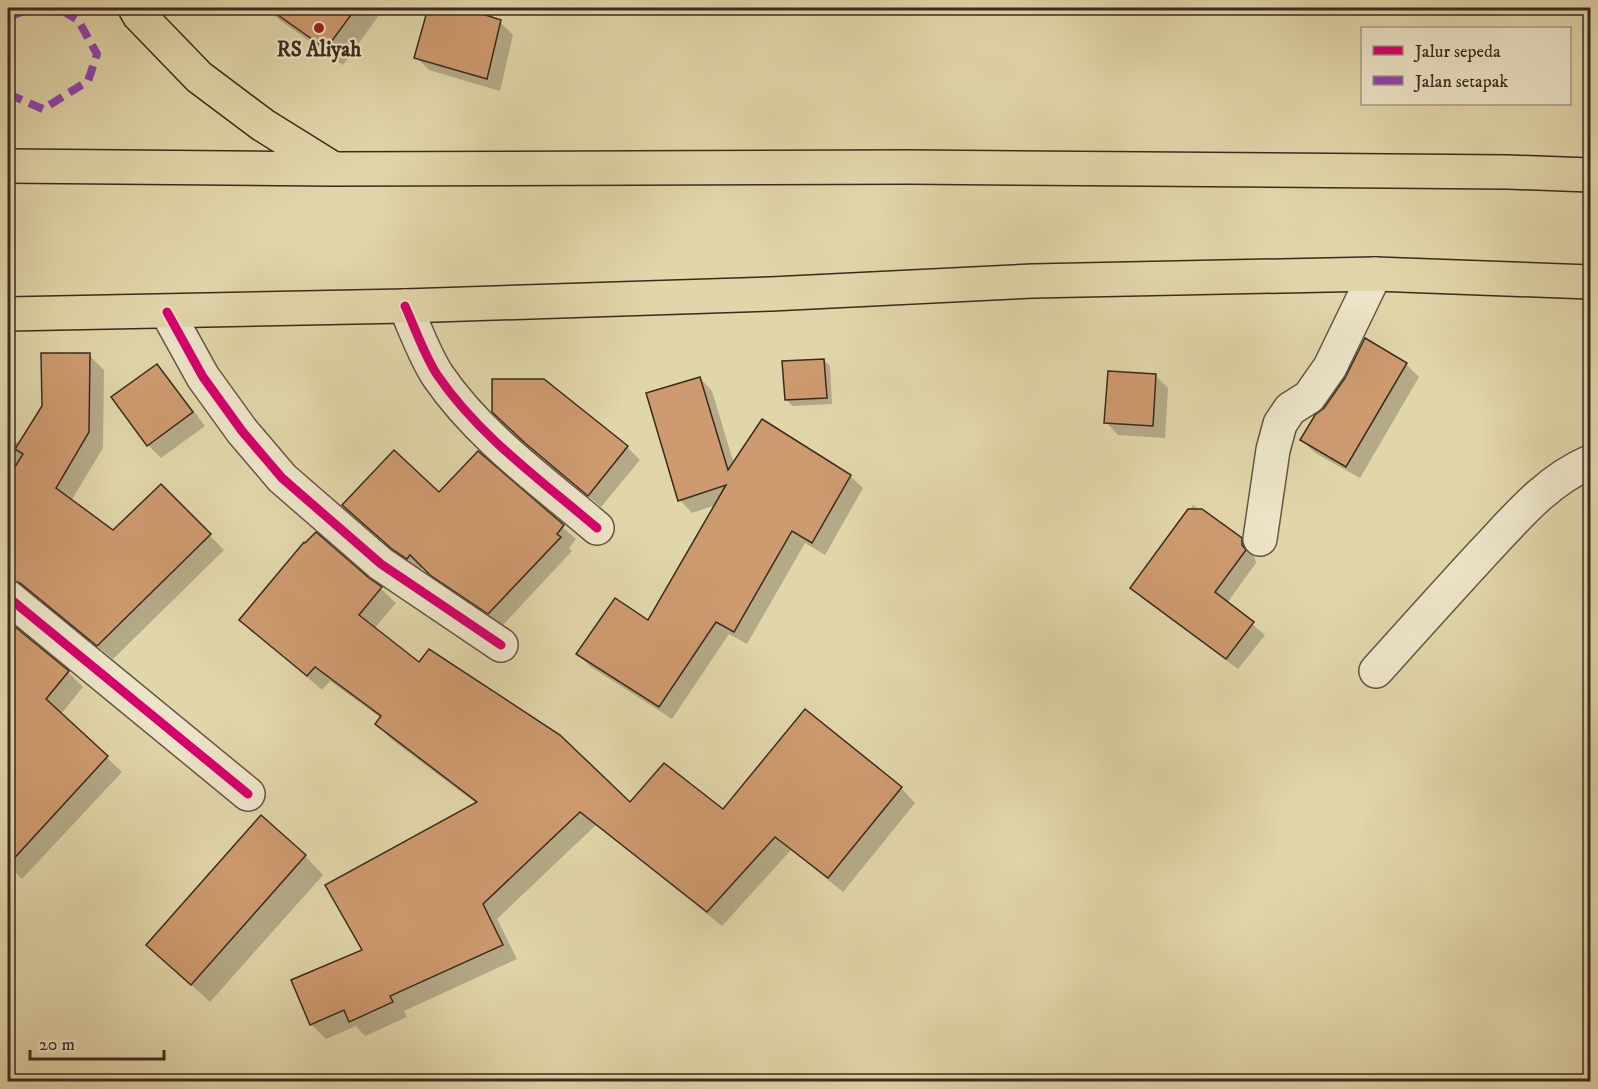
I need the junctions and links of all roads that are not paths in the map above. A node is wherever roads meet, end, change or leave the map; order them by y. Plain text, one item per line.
1 (135, 8) edge
2 (8, 166) edge
3 (332, 169) junction
4 (1590, 175) edge
5 (1375, 274) junction
6 (1590, 282) edge
7 (405, 306) junction
8 (167, 312) junction
9 (8, 314) edge
10 (1590, 462) edge
11 (597, 528) dead end
12 (1260, 539) dead end
13 (8, 597) edge
14 (501, 645) dead end
15 (1376, 671) dead end
16 (248, 794) dead end

1 - 3 highway
2 - 3 highway
3 - 4 highway
5 - 6 highway
5 - 7 highway
5 - 12 street
7 - 8 highway
7 - 11 street
8 - 9 highway
8 - 14 street
10 - 15 street
13 - 16 street

